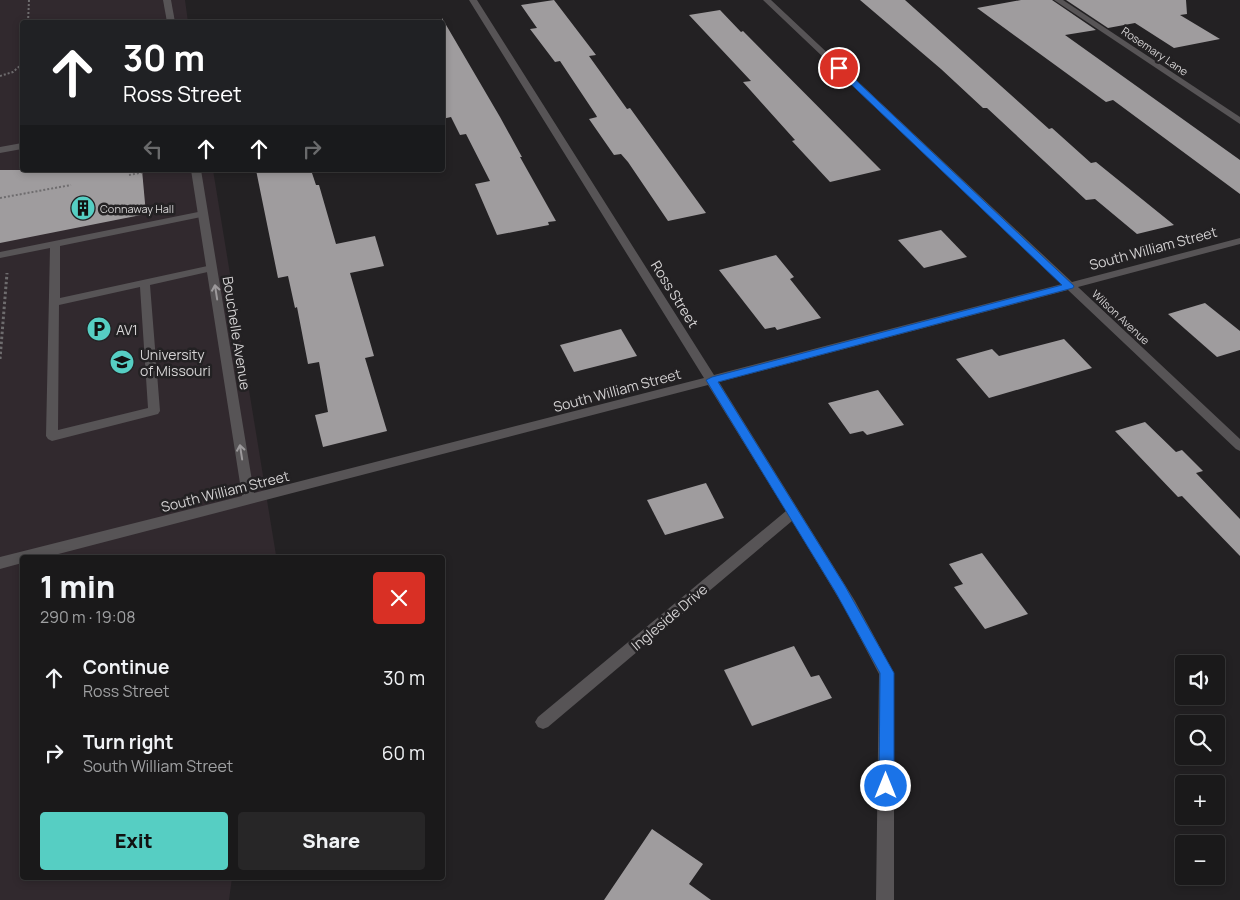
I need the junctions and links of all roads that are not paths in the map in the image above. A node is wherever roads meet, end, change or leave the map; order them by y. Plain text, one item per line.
1 (168, 0) edge
2 (473, 0) edge
3 (767, 0) edge
4 (1058, 0) edge
5 (171, 20) edge
6 (1240, 122) edge
7 (20, 146) edge
8 (0, 150) edge
9 (196, 172) edge
10 (203, 214) junction
11 (1240, 241) edge
12 (55, 244) junction
13 (4, 254) edge
14 (212, 268) junction
15 (145, 283) junction
16 (1069, 286) junction
17 (54, 302) junction
18 (712, 380) junction
19 (1240, 446) edge
20 (249, 500) junction
21 (794, 512) junction
22 (32, 555) edge
23 (20, 558) edge
24 (0, 563) edge
25 (543, 722) dead end
26 (885, 900) edge

1 - 5 street
2 - 18 street, Ross Street
3 - 16 street, Wilson Avenue
4 - 6 street, Rosemary Lane
7 - 8 street
9 - 10 street, Bouchelle Avenue
10 - 12 street
10 - 14 street, Bouchelle Avenue
11 - 16 street, South William Street
12 - 13 street
12 - 17 street
14 - 15 street
20 -> 14 street, Bouchelle Avenue
15 - 17 street
15 - 17 street
16 - 18 street, South William Street
16 - 19 street, Wilson Avenue
18 - 20 street, South William Street
18 - 21 street, Ross Street
20 - 22 street, South William Street
21 - 25 street, Ingleside Drive
21 - 26 street, Ross Street
23 - 24 street, South William Street

